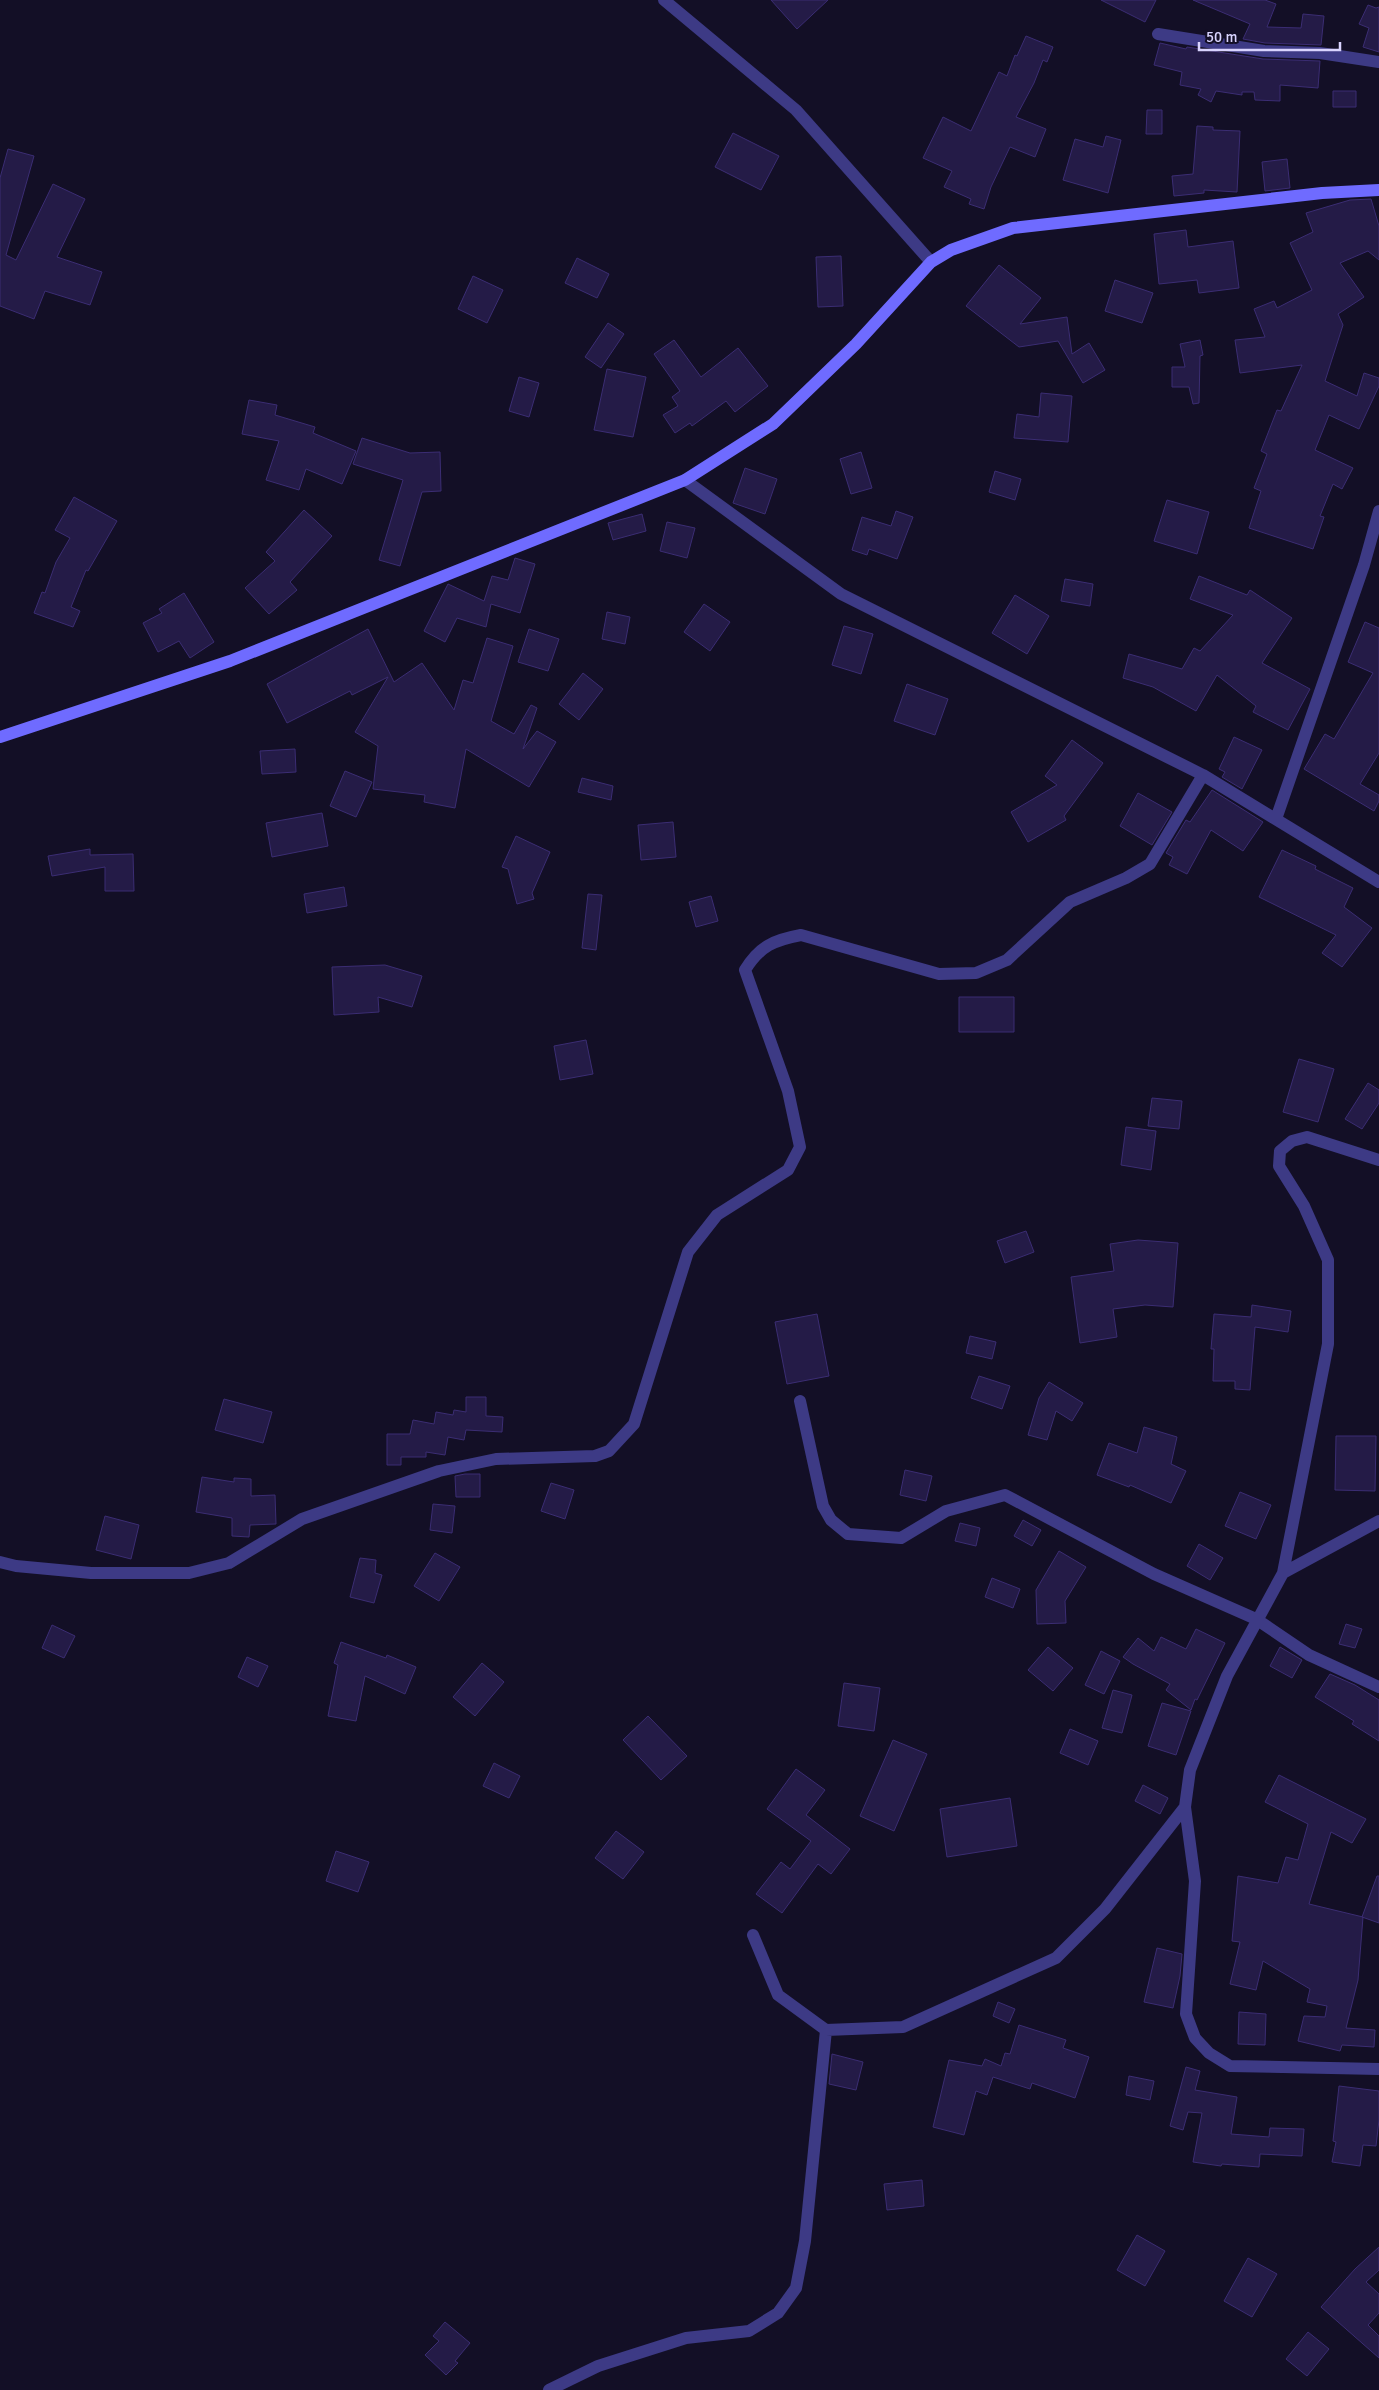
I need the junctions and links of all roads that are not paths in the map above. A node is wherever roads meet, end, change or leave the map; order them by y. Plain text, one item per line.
1 (664, 0) edge
2 (1158, 34) dead end
3 (1379, 62) edge
4 (1379, 190) edge
5 (931, 262) junction
6 (685, 480) junction
7 (1379, 511) edge
8 (0, 737) edge
9 (1203, 775) junction
10 (1276, 819) junction
11 (1379, 882) edge
12 (1379, 1160) edge
13 (800, 1401) dead end
14 (1379, 1520) edge
15 (0, 1562) edge
16 (1283, 1573) junction
17 (1256, 1619) junction
18 (1379, 1688) edge
19 (1185, 1807) junction
20 (753, 1935) dead end
21 (826, 2030) junction
22 (1379, 2069) edge
23 (549, 2390) edge

1 - 5 street
2 - 3 street
4 - 5 street
5 - 6 street
6 - 8 street
6 - 9 street
7 - 10 street
9 - 10 street
9 - 15 street
10 - 11 street
12 - 16 street
13 - 17 street
14 - 16 street
16 - 17 street
17 - 18 street
17 - 19 street
19 - 21 street
19 - 22 street
20 - 21 street
21 - 23 street

